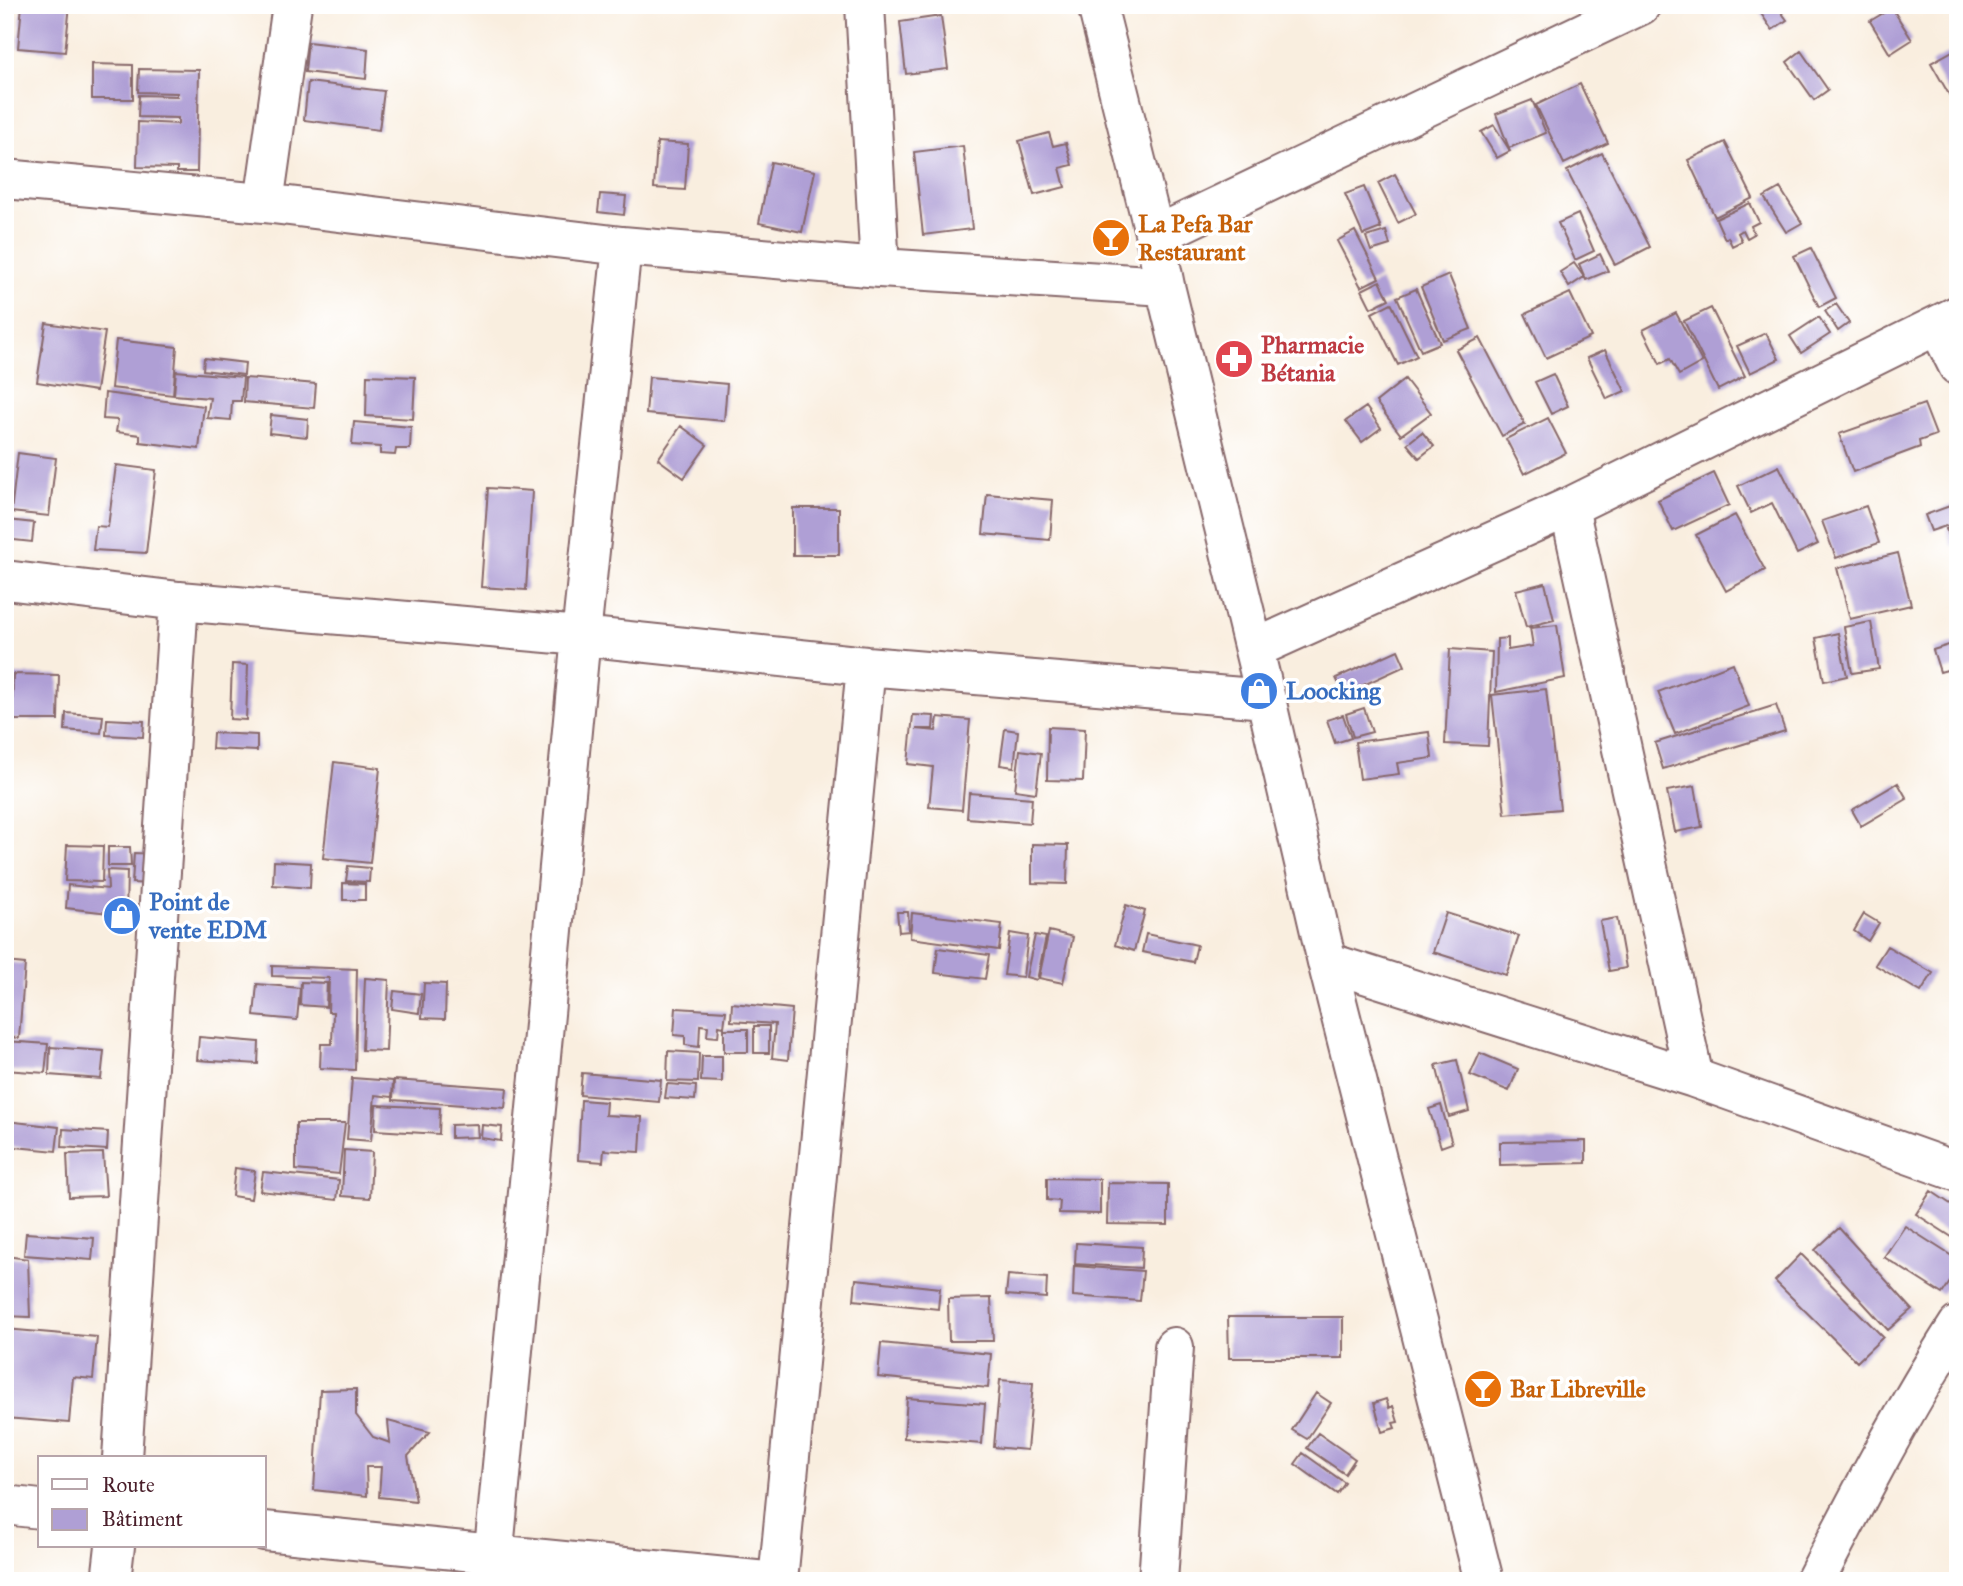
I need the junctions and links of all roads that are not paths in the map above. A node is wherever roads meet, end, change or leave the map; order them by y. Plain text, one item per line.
1 (292, 5) edge
2 (865, 5) edge
3 (1097, 5) edge
4 (1641, 5) edge
5 (5, 179) edge
6 (264, 203) junction
7 (1156, 236) junction
8 (622, 246) junction
9 (880, 268) junction
10 (1165, 286) junction
11 (1948, 320) edge
12 (1958, 366) edge
13 (1569, 507) junction
14 (5, 580) edge
15 (180, 601) junction
16 (582, 636) junction
17 (1254, 649) junction
18 (866, 666) junction
19 (1265, 699) junction
20 (1327, 962) junction
21 (1694, 1078) junction
22 (1958, 1172) edge
23 (1958, 1325) edge
24 (1174, 1347) dead end
25 (122, 1456) edge
26 (5, 1505) edge
27 (38, 1509) edge
28 (266, 1531) edge
29 (115, 1548) edge
30 (492, 1567) edge
31 (111, 1581) edge
32 (766, 1581) edge
33 (778, 1581) edge
34 (1158, 1581) edge
35 (1484, 1581) edge
36 (1815, 1581) edge

1 - 6 street
2 - 9 street
3 - 7 street
4 - 7 street
5 - 6 street
6 - 8 street
7 - 10 street
8 - 9 street
8 - 16 street
9 - 10 street
10 - 17 street
11 - 12 street
11 - 13 street
13 - 17 street
13 - 21 street
14 - 15 street
15 - 16 street
15 - 25 street
16 - 18 street
16 - 30 street
17 - 19 street
18 - 19 street
18 - 33 street
19 - 20 street
20 - 21 street
20 - 35 street
21 - 22 street
23 - 36 street
24 - 34 street
26 - 27 street
28 - 30 street
29 - 31 street
30 - 32 street

